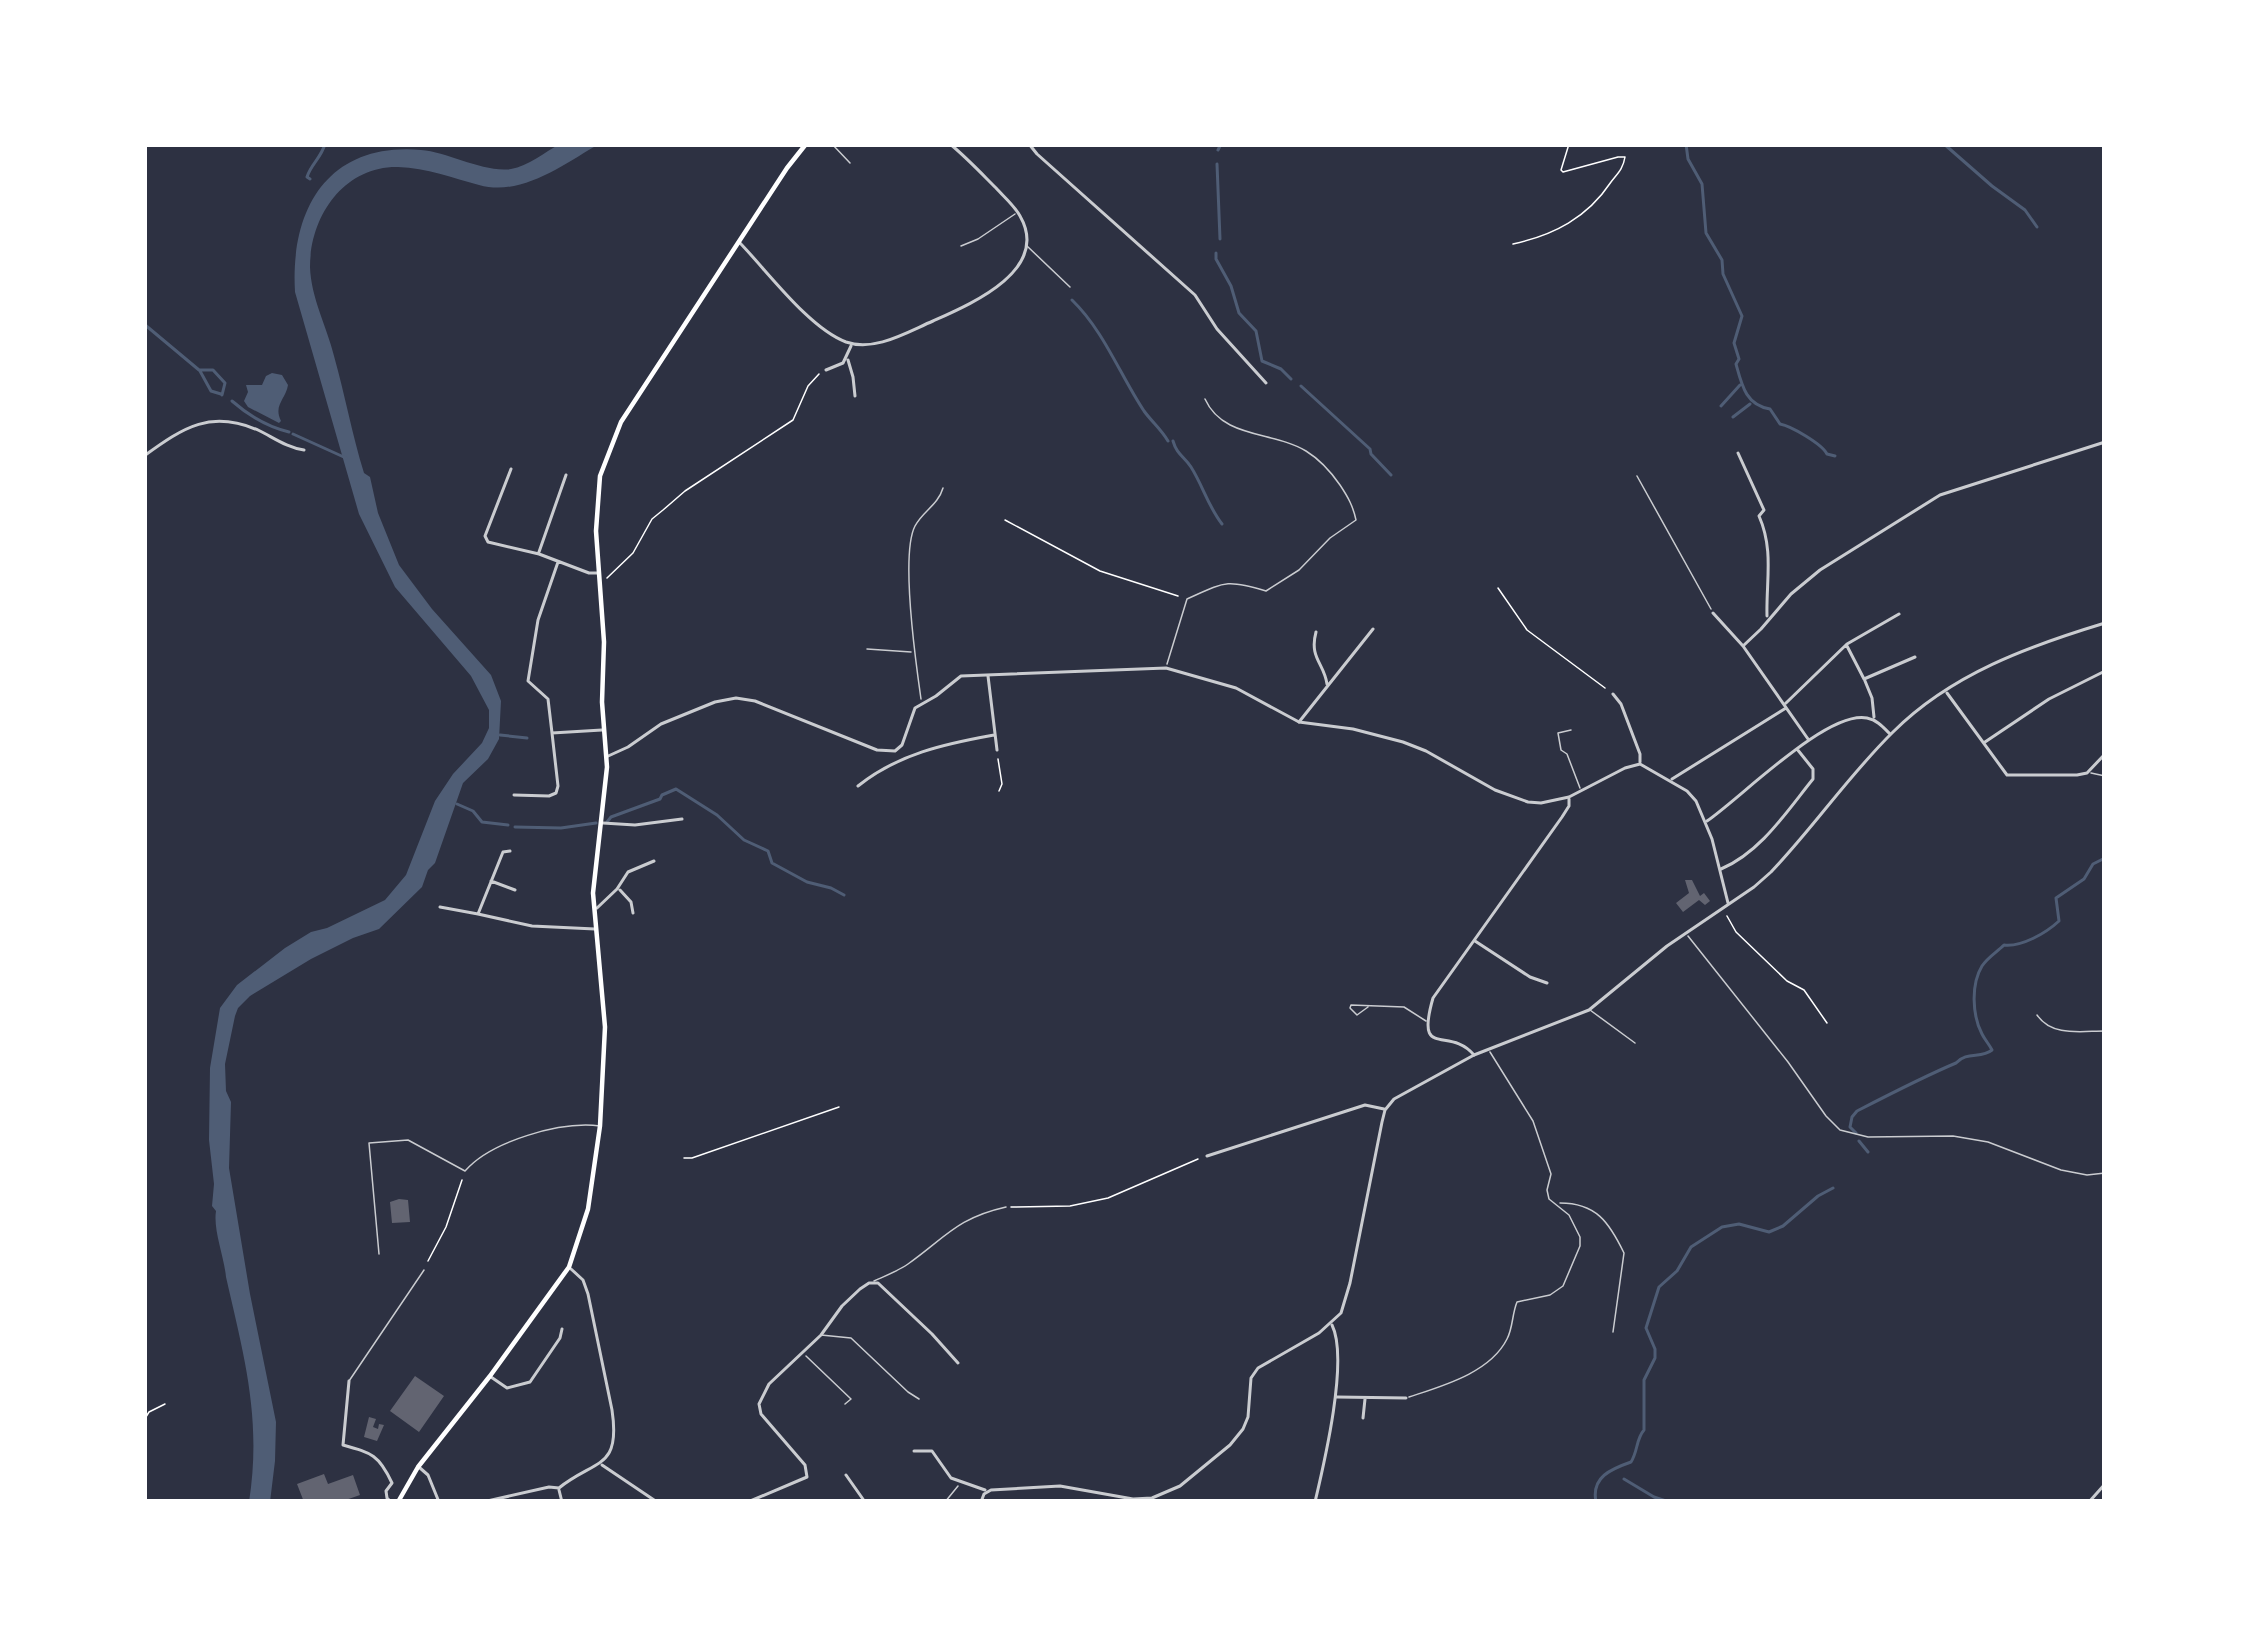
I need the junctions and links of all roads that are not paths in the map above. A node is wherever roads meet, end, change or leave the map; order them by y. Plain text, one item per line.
1 (806, 144) edge
2 (832, 144) edge
3 (951, 144) edge
4 (1030, 144) edge
5 (850, 163) dead end
6 (1018, 212) junction
7 (740, 243) junction
8 (961, 246) dead end
9 (1027, 246) junction
10 (1070, 287) dead end
11 (852, 344) junction
12 (847, 358) junction
13 (826, 370) dead end
14 (1266, 383) dead end
15 (855, 396) dead end
16 (1205, 400) dead end
17 (2105, 442) edge
18 (304, 450) dead end
19 (1738, 453) dead end
20 (144, 456) edge
21 (511, 470) dead end
22 (566, 475) dead end
23 (1637, 476) dead end
24 (944, 488) dead end
25 (539, 554) junction
26 (558, 562) junction
27 (601, 576) junction
28 (1713, 613) joint
29 (1899, 614) dead end
30 (1767, 620) junction
31 (2105, 622) edge
32 (1372, 629) dead end
33 (1316, 632) dead end
34 (1846, 644) junction
35 (1743, 646) junction
36 (867, 649) dead end
37 (915, 652) junction
38 (1915, 657) dead end
39 (1166, 668) junction
40 (2105, 671) edge
41 (988, 674) junction
42 (1864, 680) junction
43 (1327, 684) junction
44 (1946, 691) junction
45 (1613, 694) road end
46 (922, 703) junction
47 (1785, 706) junction
48 (1874, 719) junction
49 (1299, 722) junction
50 (604, 730) junction
51 (1571, 730) dead end
52 (552, 734) junction
53 (1890, 734) junction
54 (994, 735) junction
55 (1808, 739) junction
56 (1984, 743) junction
57 (997, 749) road end
58 (1797, 749) junction
59 (2105, 754) edge
60 (606, 757) junction
61 (1640, 764) junction
62 (2087, 772) junction
63 (2105, 776) edge
64 (1670, 780) junction
65 (858, 786) dead end
66 (1582, 791) junction
67 (514, 795) dead end
68 (1569, 797) junction
69 (682, 819) dead end
70 (1706, 821) junction
71 (601, 823) junction
72 (510, 851) dead end
73 (654, 861) dead end
74 (1721, 869) junction
75 (490, 880) junction
76 (617, 889) junction
77 (515, 890) dead end
78 (1726, 906) junction
79 (440, 908) dead end
80 (595, 909) junction
81 (478, 914) junction
82 (633, 914) dead end
83 (597, 929) junction
84 (1689, 931) junction
85 (1474, 940) junction
86 (1547, 983) dead end
87 (1367, 1006) dead end
88 (1589, 1010) junction
89 (2038, 1016) dead end
90 (1426, 1021) junction
91 (2105, 1031) edge
92 (1635, 1043) dead end
93 (1488, 1048) junction
94 (1474, 1055) junction
95 (1385, 1110) junction
96 (600, 1126) junction
97 (1207, 1156) road end
98 (2105, 1173) edge
99 (1556, 1204) junction
100 (1006, 1207) road end
101 (380, 1254) dead end
102 (569, 1267) junction
103 (424, 1270) road end
104 (874, 1281) junction
105 (1331, 1324) junction
106 (562, 1329) dead end
107 (1613, 1332) dead end
108 (820, 1335) junction
109 (803, 1353) junction
110 (958, 1364) dead end
111 (490, 1376) junction
112 (350, 1382) joint
113 (1335, 1397) junction
114 (1366, 1397) junction
115 (1406, 1398) joint
116 (919, 1400) dead end
117 (845, 1404) dead end
118 (1363, 1418) dead end
119 (914, 1451) dead end
120 (600, 1464) junction
121 (418, 1467) junction
122 (846, 1475) dead end
123 (959, 1482) junction
124 (392, 1483) junction
125 (2105, 1484) edge
126 (405, 1488) junction
127 (559, 1488) junction
128 (986, 1492) junction
129 (395, 1502) edge
130 (439, 1502) edge
131 (482, 1502) edge
132 (562, 1502) edge
133 (658, 1502) edge
134 (748, 1502) edge
135 (865, 1502) edge
136 (945, 1502) edge
137 (981, 1502) edge
138 (1315, 1502) edge
139 (2090, 1502) edge

1 - 7 main road
2 - 5 lane
3 - 6 street
4 - 14 street
6 - 8 lane
6 - 9 street
7 - 11 street
7 - 27 main road
9 - 10 lane
9 - 11 street
11 - 12 street
12 - 13 street
12 - 15 street
16 - 39 lane
17 - 30 street
18 - 20 street
19 - 30 street
21 - 25 street
22 - 25 street
23 - 28 lane
24 - 37 lane
25 - 26 street
26 - 27 street
26 - 52 street
27 - 50 main road
28 - 35 street
29 - 34 street
30 - 35 street
31 - 44 street
32 - 43 street
33 - 43 street
34 - 42 street
34 - 47 street
35 - 47 street
36 - 37 lane
37 - 46 lane
38 - 42 street
39 - 41 street
39 - 49 street
40 - 56 street
41 - 46 street
41 - 54 street
42 - 48 street
43 - 49 street
44 - 53 street
44 - 56 street
45 - 61 street
46 - 60 street
47 - 55 street
47 - 64 street
48 - 53 street
48 - 55 street
49 - 68 street
50 - 52 street
50 - 60 main road
51 - 66 lane
52 - 67 street
53 - 78 street
54 - 57 street
54 - 65 street
55 - 58 street
56 - 62 street
58 - 70 street
58 - 74 street
59 - 62 street
60 - 71 main road
61 - 64 street
61 - 66 street
62 - 63 lane
64 - 70 street
66 - 68 street
68 - 85 street
69 - 71 street
70 - 74 street
71 - 80 main road
72 - 75 street
73 - 76 street
74 - 78 street
75 - 77 street
75 - 81 street
76 - 80 street
76 - 82 street
78 - 84 street
79 - 81 street
80 - 83 main road
81 - 83 street
83 - 96 main road
84 - 88 street
84 - 98 lane
85 - 86 street
85 - 90 street
87 - 90 lane
88 - 92 lane
88 - 93 street
89 - 91 lane
90 - 94 street
93 - 94 street
93 - 99 lane
94 - 95 street
95 - 97 street
95 - 105 street
96 - 101 lane
96 - 102 main road
99 - 107 lane
99 - 115 lane
100 - 104 lane
102 - 111 main road
102 - 120 street
103 - 112 lane
104 - 108 street
104 - 110 street
105 - 113 street
105 - 128 street
106 - 111 street
108 - 109 street
108 - 116 lane
109 - 117 lane
109 - 134 street
111 - 121 main road
112 - 124 street
113 - 114 street
113 - 138 street
114 - 115 street
114 - 118 street
119 - 123 street
120 - 127 street
120 - 133 street
121 - 126 main road
121 - 130 street
122 - 135 street
123 - 128 street
123 - 136 lane
124 - 126 street
124 - 129 street
125 - 139 street
126 - 129 main road
127 - 131 street
127 - 132 street
128 - 137 street

